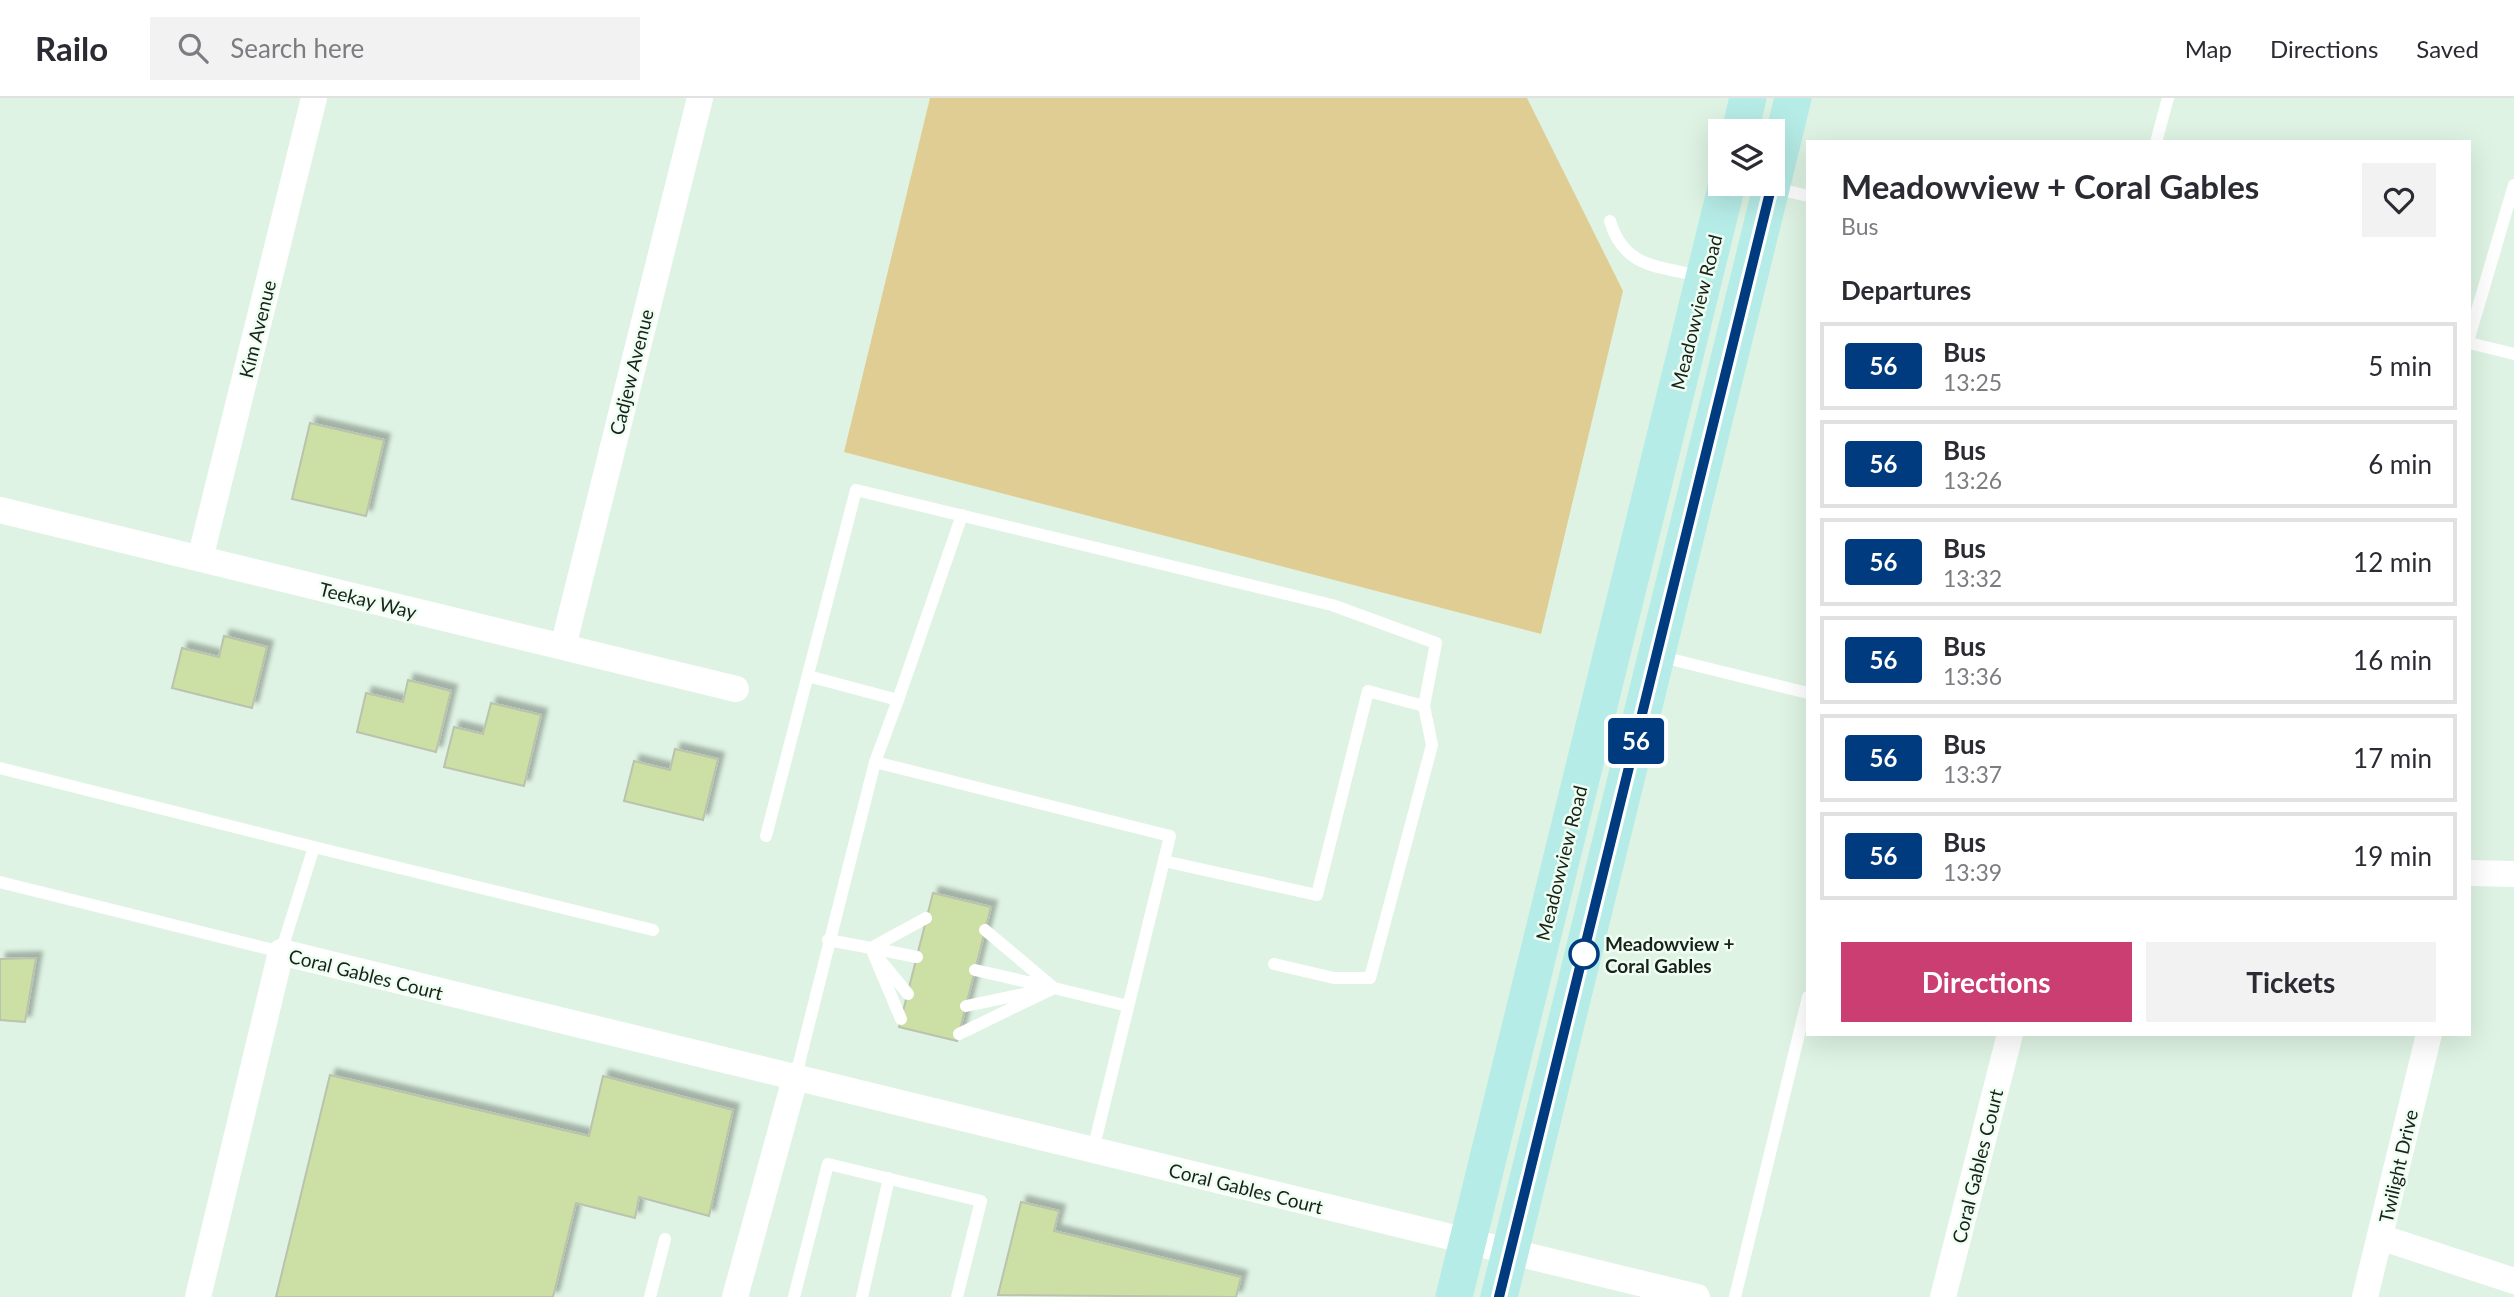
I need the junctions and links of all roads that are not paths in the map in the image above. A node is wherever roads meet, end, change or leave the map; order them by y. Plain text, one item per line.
1 (314, 98) edge
2 (700, 98) edge
3 (1748, 98) edge
4 (1793, 98) edge
5 (2168, 98) edge
6 (1743, 119) edge
7 (2157, 140) edge
8 (1785, 150) edge
9 (2514, 185) edge
10 (1785, 188) edge
11 (1806, 195) edge
12 (1724, 196) edge
13 (1769, 196) edge
14 (1609, 221) dead end
15 (1705, 277) junction
16 (2471, 334) edge
17 (2471, 342) edge
18 (2514, 354) edge
19 (0, 510) edge
20 (962, 515) junction
21 (200, 559) junction
22 (563, 647) junction
23 (1657, 656) junction
24 (808, 676) junction
25 (737, 689) dead end
26 (1806, 693) edge
27 (898, 700) junction
28 (1424, 706) junction
29 (875, 762) junction
30 (0, 768) edge
31 (766, 836) dead end
32 (314, 847) junction
33 (1164, 861) junction
34 (2471, 873) edge
35 (2514, 874) edge
36 (0, 882) edge
37 (926, 918) dead end
38 (653, 930) dead end
39 (985, 930) dead end
40 (828, 940) junction
41 (871, 948) junction
42 (281, 952) junction
43 (917, 957) dead end
44 (1274, 964) dead end
45 (975, 970) dead end
46 (1054, 988) junction
47 (908, 994) dead end
48 (1806, 1005) edge
49 (966, 1006) dead end
50 (1128, 1006) junction
51 (901, 1019) dead end
52 (959, 1034) dead end
53 (2009, 1036) edge
54 (2429, 1036) edge
55 (796, 1075) junction
56 (1093, 1150) junction
57 (888, 1178) junction
58 (2380, 1237) junction
59 (665, 1239) dead end
60 (1467, 1243) junction
61 (1509, 1253) junction
62 (2514, 1281) edge
63 (1658, 1292) edge
64 (198, 1297) edge
65 (650, 1297) edge
66 (735, 1297) edge
67 (794, 1297) edge
68 (862, 1297) edge
69 (957, 1297) edge
70 (1454, 1297) edge
71 (1499, 1297) edge
72 (1697, 1297) edge
73 (1735, 1297) edge
74 (1943, 1297) edge
75 (2365, 1297) edge

1 - 21 street, Kim Avenue
2 - 22 street, Cadjew Avenue
3 - 6 main road
4 - 8 main road
5 - 7 lane
9 - 16 lane
10 - 11 lane
12 - 15 main road, Meadowview Road
13 - 23 main road
14 - 15 lane
15 - 60 main road, Meadowview Road
17 - 18 lane
19 - 21 street, Teekay Way
20 - 24 lane
20 - 27 lane
20 - 28 lane
21 - 22 street, Teekay Way
22 - 25 street, Teekay Way
23 - 26 lane
23 - 61 main road
24 - 27 lane
24 - 31 lane
27 - 29 lane
28 - 33 lane
28 - 44 lane
29 - 33 lane
29 - 40 lane
30 - 32 lane
32 - 38 lane
32 - 42 lane
33 - 50 lane
34 - 35 street
36 - 42 lane
37 - 41 lane
39 - 46 lane
40 - 41 lane
40 - 55 lane
41 - 43 lane
41 - 47 lane
41 - 51 lane
42 - 55 street, Coral Gables Court
42 - 64 street, Coral Gables Court
45 - 46 lane
46 - 49 lane
46 - 50 lane
46 - 52 lane
48 - 73 lane
50 - 56 lane
53 - 74 street, Coral Gables Court
54 - 58 street, Twilight Drive
55 - 56 street, Coral Gables Court
55 - 66 street
56 - 60 street, Coral Gables Court
57 - 67 lane
57 - 68 lane
57 - 69 lane
58 - 62 street
58 - 75 street, Twilight Drive
59 - 65 lane
60 - 61 street, Coral Gables Court
60 - 70 main road, Meadowview Road
61 - 63 street, Coral Gables Court
61 - 71 main road
63 - 72 street, Coral Gables Court

